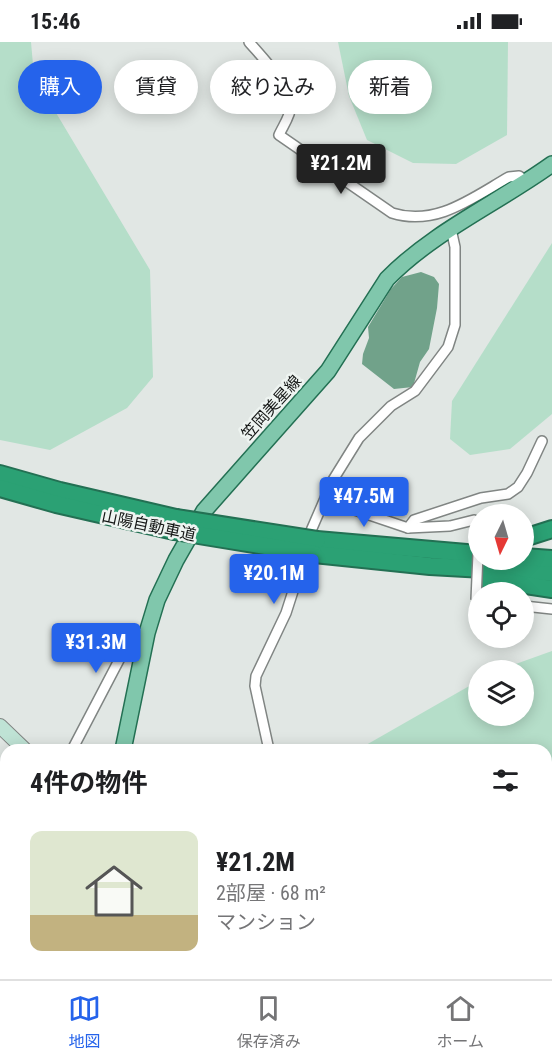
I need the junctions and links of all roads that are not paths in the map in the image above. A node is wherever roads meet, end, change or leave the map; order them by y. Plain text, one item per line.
1 (249, 42) edge
2 (552, 164) edge
3 (526, 181) junction
4 (451, 229) junction
5 (542, 441) dead end
6 (0, 474) edge
7 (0, 488) edge
8 (325, 500) junction
9 (468, 522) edge
10 (175, 524) junction
11 (408, 528) junction
12 (552, 529) edge
13 (534, 535) edge
14 (468, 543) edge
15 (316, 544) junction
16 (468, 553) edge
17 (534, 558) edge
18 (552, 559) edge
19 (375, 561) junction
20 (552, 573) edge
21 (552, 589) edge
22 (534, 607) edge
23 (552, 609) edge
24 (147, 633) junction
25 (0, 726) edge
26 (19, 744) edge
27 (75, 744) edge
28 (124, 744) edge
29 (268, 744) edge

1 - 3 street
2 - 3 main road, 笠岡美星線
3 - 4 main road, 笠岡美星線
4 - 8 street
4 - 24 main road, 笠岡美星線
5 - 11 street
6 - 10 highway, 山陽自動車道
7 - 10 highway, 山陽自動車道
8 - 11 street
8 - 29 street
9 - 11 street
10 - 15 highway, 山陽自動車道, bridge
10 - 15 highway, 山陽自動車道, bridge
12 - 13 highway
14 - 15 highway
15 - 16 highway, 山陽自動車道
15 - 19 highway, 山陽自動車道
17 - 18 highway
19 - 20 highway, 山陽自動車道
19 - 21 highway
22 - 23 street
24 - 27 street
24 - 28 main road, 笠岡美星線
25 - 26 main road

